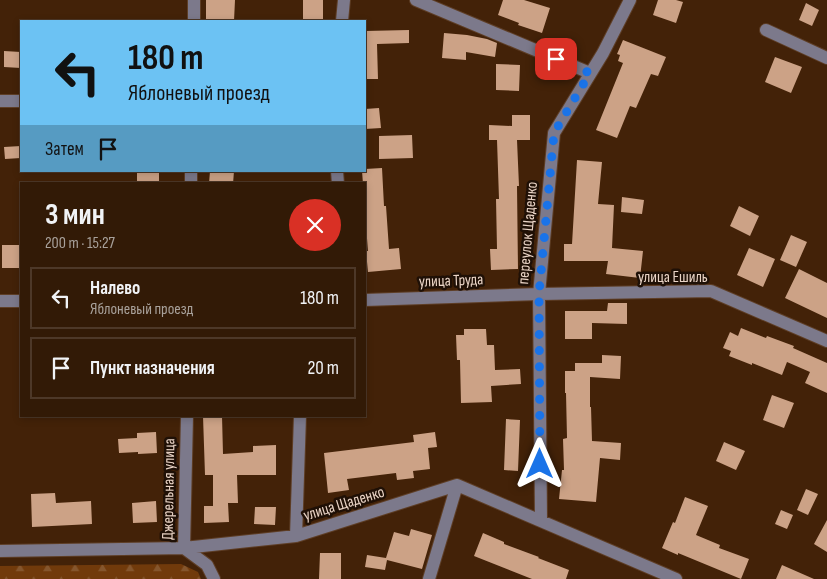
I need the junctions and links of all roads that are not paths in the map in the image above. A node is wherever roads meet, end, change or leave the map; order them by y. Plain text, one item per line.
1 (194, 0) edge
2 (344, 0) edge
3 (416, 0) edge
4 (630, 0) edge
5 (194, 20) edge
6 (342, 20) edge
7 (766, 30) dead end
8 (827, 58) edge
9 (590, 73) junction
10 (0, 101) edge
11 (20, 101) edge
12 (539, 294) junction
13 (366, 300) edge
14 (0, 301) edge
15 (20, 301) edge
16 (827, 341) edge
17 (187, 417) edge
18 (300, 417) edge
19 (457, 485) junction
20 (541, 520) junction
21 (296, 536) junction
22 (184, 548) junction
23 (0, 551) edge
24 (214, 579) edge
25 (429, 579) edge
26 (676, 579) edge

1 - 5 street
2 - 6 street
3 - 9 street
4 - 9 street, переулок Щаденко
7 - 8 street
9 - 12 street, переулок Щаденко
10 - 11 street
12 - 13 street, улица Труда
12 - 16 street, улица Ешиль
12 - 20 street, переулок Щаденко
14 - 15 street
17 - 22 street, Джерельная улица
18 - 21 street
19 - 20 street
19 - 21 street, улица Щаденко
19 - 25 street
20 - 26 street
21 - 22 street, улица Щаденко
22 - 23 street, улица Щаденко
22 - 24 street, Джерельная улица

